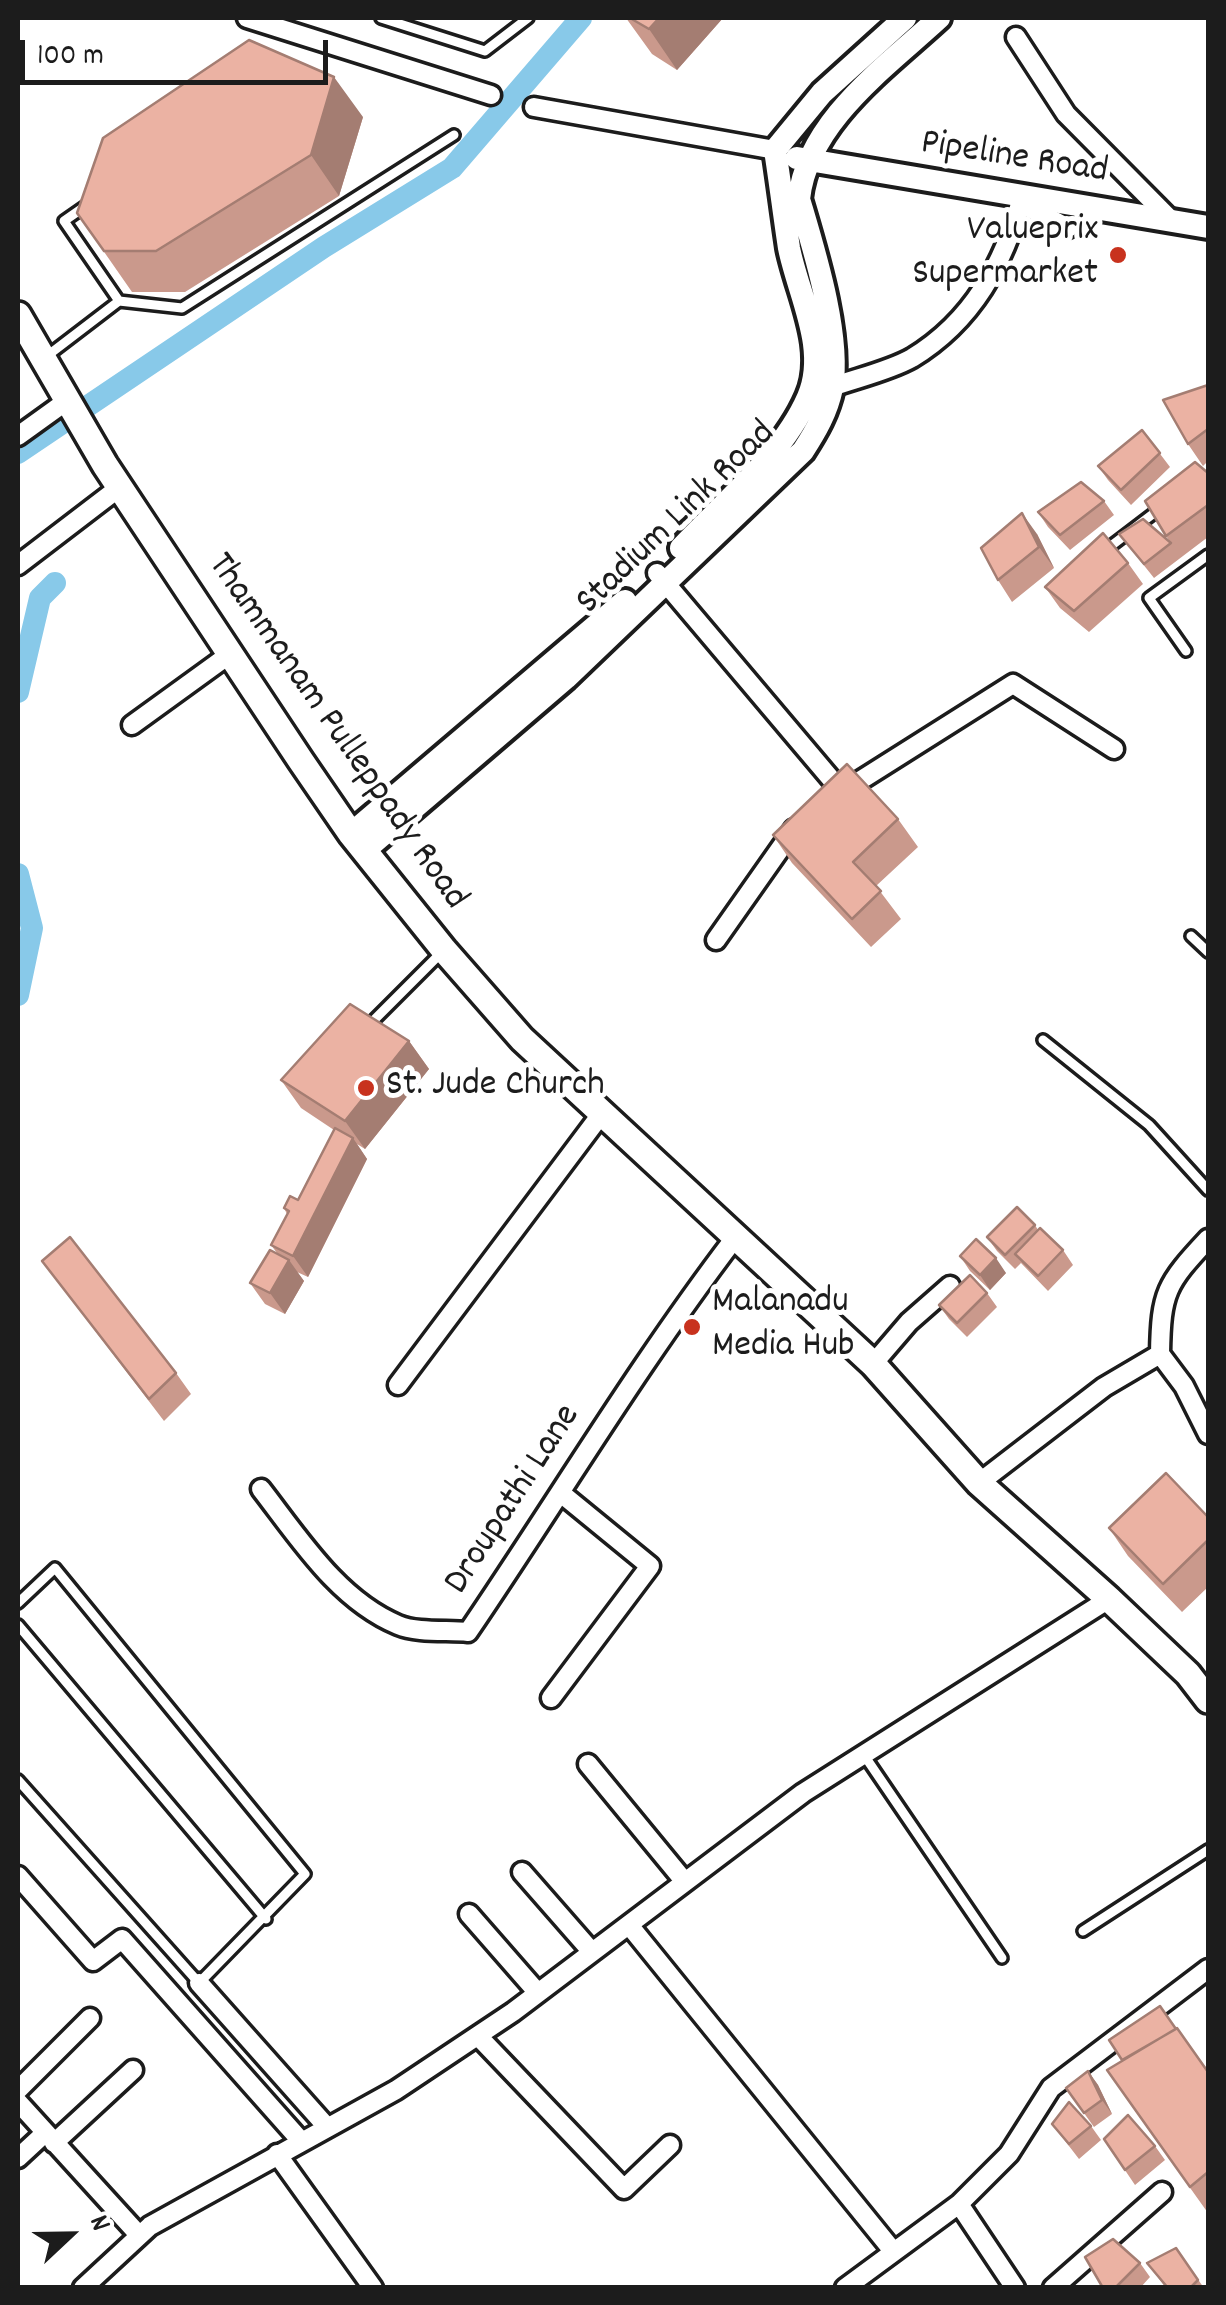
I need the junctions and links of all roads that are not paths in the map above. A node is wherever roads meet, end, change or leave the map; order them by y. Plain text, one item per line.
1 (247, 18) edge
2 (382, 18) edge
3 (528, 18) edge
4 (905, 18) edge
5 (938, 18) edge
6 (1016, 36) dead end
7 (491, 96) dead end
8 (534, 107) dead end
9 (454, 135) dead end
10 (775, 150) junction
11 (808, 162) junction
12 (94, 200) edge
13 (1021, 200) junction
14 (1172, 221) junction
15 (1068, 228) dead end
16 (1205, 230) edge
17 (119, 301) junction
18 (18, 315) edge
19 (47, 363) junction
20 (832, 386) junction
21 (68, 400) junction
22 (18, 436) edge
23 (105, 465) junction
24 (120, 488) junction
25 (1178, 495) edge
26 (1208, 555) edge
27 (1087, 564) edge
28 (18, 565) edge
29 (661, 578) junction
30 (1186, 650) dead end
31 (230, 654) junction
32 (132, 725) dead end
33 (1114, 750) dead end
34 (842, 792) junction
35 (826, 804) edge
36 (810, 816) edge
37 (358, 842) junction
38 (1192, 936) dead end
39 (716, 940) dead end
40 (444, 950) junction
41 (1208, 952) edge
42 (356, 1038) edge
43 (1042, 1040) dead end
44 (602, 1114) junction
45 (1208, 1190) edge
46 (734, 1239) junction
47 (1208, 1239) edge
48 (950, 1286) dead end
49 (1160, 1354) junction
50 (874, 1364) junction
51 (398, 1385) dead end
52 (1208, 1434) edge
53 (979, 1483) junction
54 (261, 1490) dead end
55 (562, 1494) junction
56 (1109, 1600) junction
57 (18, 1604) edge
58 (18, 1625) edge
59 (551, 1698) dead end
60 (1208, 1700) edge
61 (864, 1755) junction
62 (588, 1764) dead end
63 (18, 1780) edge
64 (1208, 1850) edge
65 (522, 1872) dead end
66 (18, 1876) edge
67 (685, 1882) junction
68 (468, 1914) dead end
69 (266, 1919) junction
70 (628, 1925) junction
71 (1083, 1931) dead end
72 (592, 1952) junction
73 (1002, 1958) dead end
74 (1208, 1970) edge
75 (199, 1982) junction
76 (538, 1993) junction
77 (90, 2018) dead end
78 (478, 2036) junction
79 (134, 2070) dead end
80 (18, 2090) edge
81 (18, 2102) edge
82 (327, 2127) junction
83 (50, 2138) junction
84 (301, 2141) junction
85 (670, 2145) dead end
86 (277, 2154) junction
87 (18, 2158) edge
88 (1162, 2192) dead end
89 (959, 2204) junction
90 (139, 2235) junction
91 (894, 2251) junction
92 (82, 2288) edge
93 (374, 2288) edge
94 (846, 2288) edge
95 (1015, 2288) edge
96 (1053, 2288) edge

1 - 7 street
2 - 3 lane
4 - 10 street
5 - 11 street, Stadium Link Road
6 - 14 street
8 - 10 street
9 - 17 lane
10 - 11 street, Pipeline Road
10 - 29 street, Stadium Link Road
11 - 13 street, Pipeline Road
11 - 20 street, Stadium Link Road
12 - 17 lane
13 - 14 street, Pipeline Road
13 - 15 street
13 - 20 street
14 - 16 street, Pipeline Road
17 - 19 lane
18 - 19 main road, Thammanam Pulleppady Road
19 - 21 main road, Thammanam Pulleppady Road
19 - 23 main road, Thammanam Pulleppady Road
20 - 29 street, Stadium Link Road
21 - 22 street
21 - 23 main road, Thammanam Pulleppady Road
23 - 24 main road, Thammanam Pulleppady Road
24 - 28 street
24 - 31 main road, Thammanam Pulleppady Road
25 - 27 lane
26 - 30 lane
29 - 34 street
29 - 37 street, Stadium Link Road
31 - 32 street
31 - 37 main road, Thammanam Pulleppady Road
33 - 34 street
34 - 35 street
36 - 39 street
37 - 40 main road, Thammanam Pulleppady Road
38 - 41 lane
40 - 42 lane
40 - 44 main road, Thammanam Pulleppady Road
43 - 45 lane
44 - 46 main road, Thammanam Pulleppady Road
44 - 51 street
46 - 50 main road, Thammanam Pulleppady Road
46 - 55 street, Droupathi Lane
47 - 49 street
48 - 50 street
49 - 52 street
49 - 53 street
50 - 53 main road, Thammanam Pulleppady Road
53 - 56 main road, Thammanam Pulleppady Road
54 - 55 street, Droupathi Lane
55 - 59 street
56 - 60 main road, Thammanam Pulleppady Road
56 - 61 street
57 - 69 lane
58 - 69 lane
61 - 67 street
61 - 73 lane
62 - 67 street
63 - 75 lane
64 - 71 lane
65 - 72 street
66 - 84 street
67 - 70 street
68 - 76 street
69 - 75 lane
70 - 72 street
70 - 91 street
72 - 76 street
74 - 89 street
75 - 82 street
76 - 78 street
77 - 80 street
78 - 82 street
78 - 85 street
79 - 83 street
81 - 83 street
82 - 84 street
83 - 87 street
83 - 90 street
84 - 86 street
86 - 90 street
86 - 93 street
88 - 96 street
89 - 91 street
89 - 95 street
90 - 92 street
91 - 94 street

